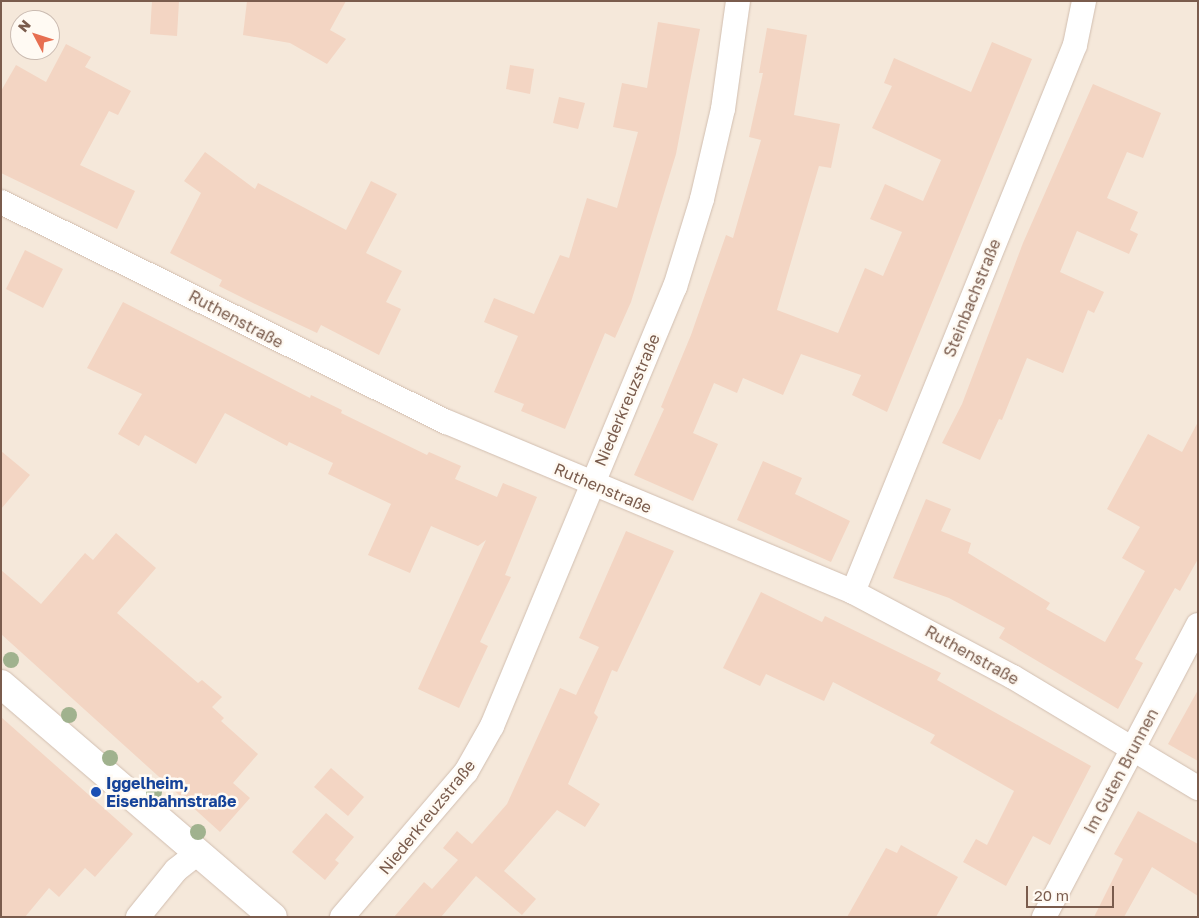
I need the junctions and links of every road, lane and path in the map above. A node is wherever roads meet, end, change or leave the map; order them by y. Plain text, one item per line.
1 (738, 1) edge
2 (1084, 1) edge
3 (1, 202) edge
4 (592, 484) junction
5 (853, 592) junction
6 (1198, 625) edge
7 (1, 684) edge
8 (1132, 750) junction
9 (1198, 788) edge
10 (199, 852) junction
11 (138, 917) edge
12 (273, 917) edge
13 (342, 917) edge
14 (1044, 917) edge

1 - 4 street, Niederkreuzstraße
2 - 5 street, Steinbachstraße
3 - 4 street, Ruthenstraße
4 - 5 street, Ruthenstraße
4 - 13 street, Niederkreuzstraße
5 - 8 street, Ruthenstraße
6 - 8 street, Im Guten Brunnen
7 - 10 main road
8 - 9 street, Ruthenstraße
8 - 14 street, Im Guten Brunnen
10 - 11 street
10 - 12 main road

